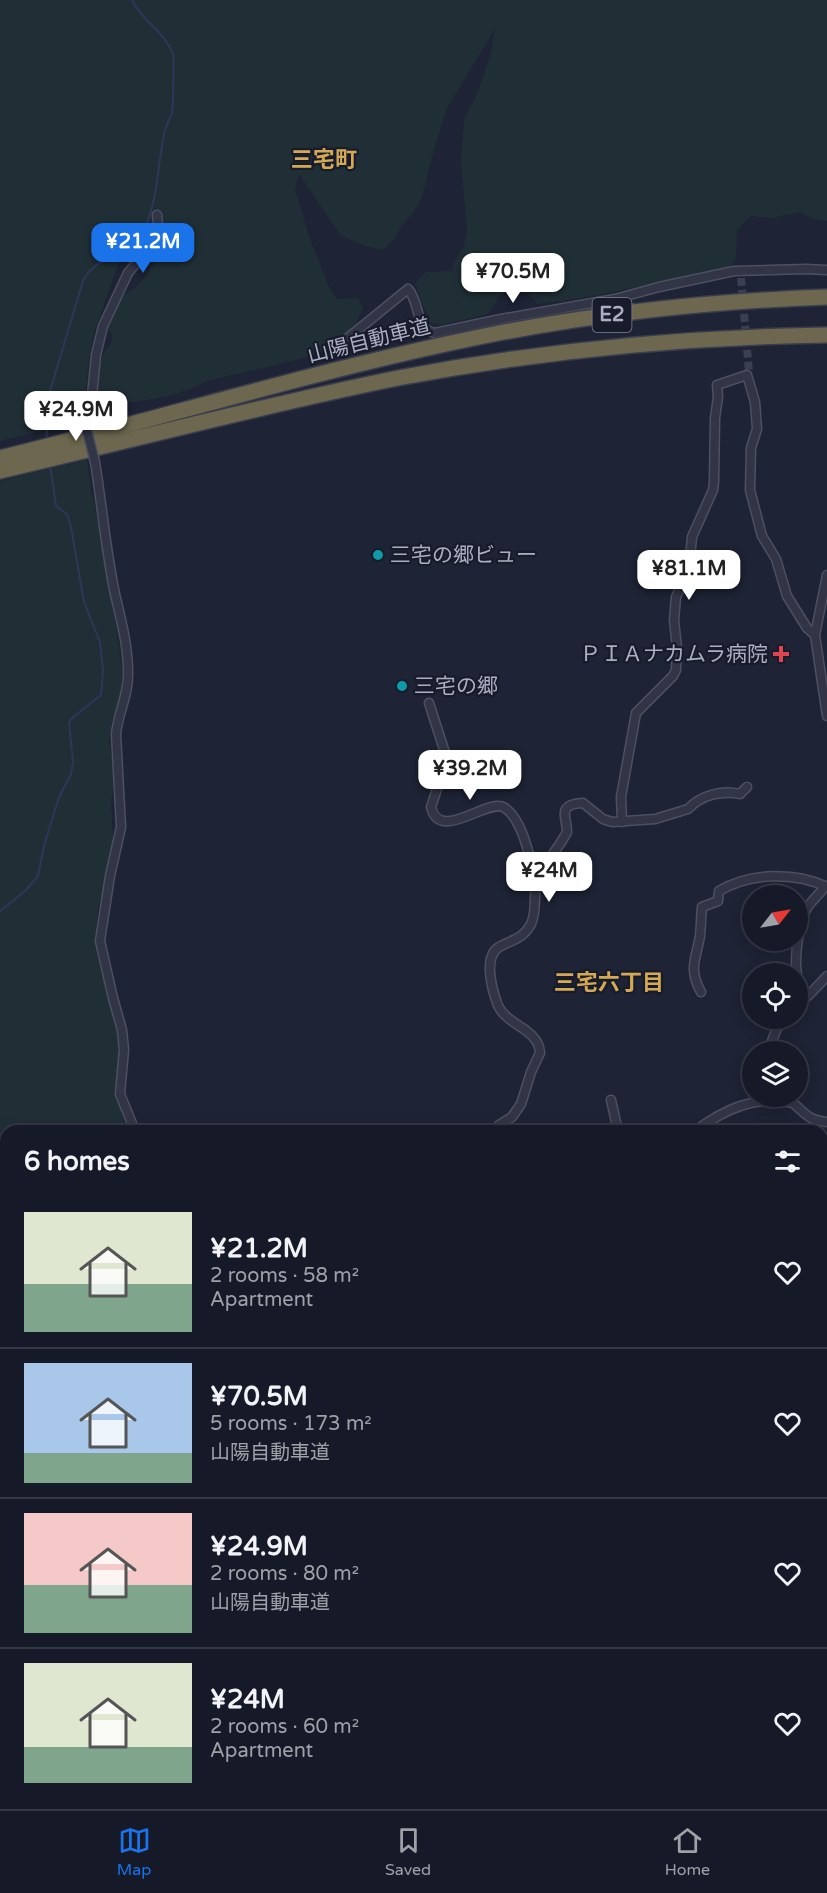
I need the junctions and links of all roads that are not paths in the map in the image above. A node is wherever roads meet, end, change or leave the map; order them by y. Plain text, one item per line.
1 (157, 215) dead end
2 (827, 270) edge
3 (822, 297) edge
4 (827, 335) edge
5 (338, 346) dead end
6 (0, 458) edge
7 (0, 471) edge
8 (827, 575) edge
9 (815, 635) junction
10 (429, 703) dead end
11 (827, 714) edge
12 (747, 787) dead end
13 (622, 822) junction
14 (537, 885) junction
15 (826, 886) edge
16 (796, 963) edge
17 (827, 976) edge
18 (701, 992) dead end
19 (808, 996) edge
20 (611, 1100) dead end
21 (742, 1105) edge
22 (797, 1107) edge
23 (827, 1122) edge
24 (133, 1125) edge
25 (499, 1125) edge
26 (617, 1125) edge
27 (706, 1125) edge

1 - 24 street, bridge
2 - 5 street
3 - 6 highway, 山陽自動車道 / E2
4 - 7 highway, 山陽自動車道 / E2
8 - 9 street
9 - 11 street
9 - 13 street
10 - 14 street
12 - 13 street
13 - 14 street
14 - 25 street
15 - 16 street
15 - 18 street
17 - 19 street
20 - 26 street
21 - 27 street
22 - 23 street

